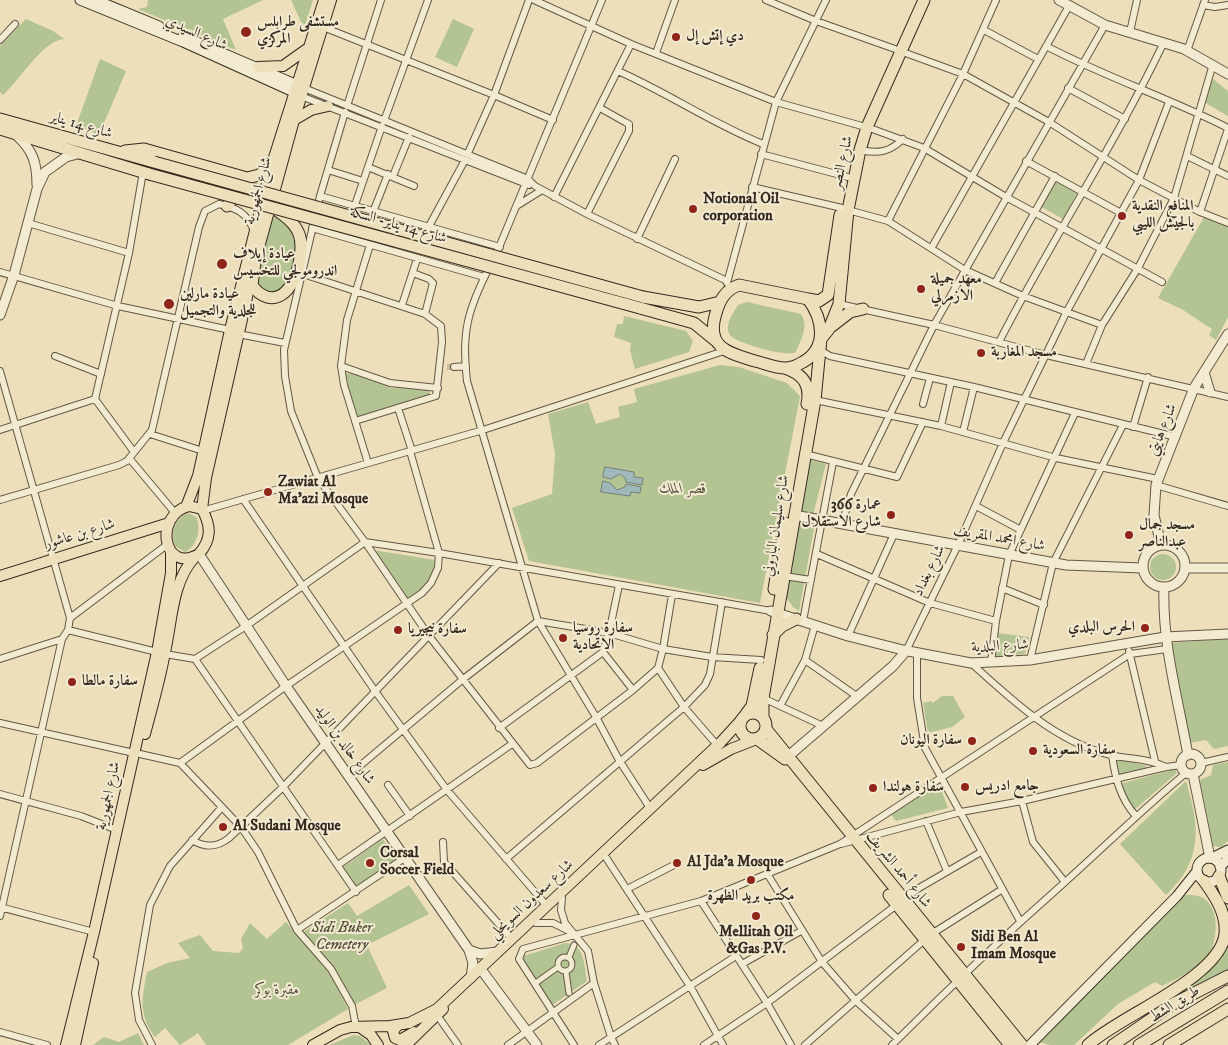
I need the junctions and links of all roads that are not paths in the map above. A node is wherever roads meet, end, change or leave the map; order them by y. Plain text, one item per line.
1 (80, 0) edge
2 (96, 0) edge
3 (324, 0) edge
4 (332, 0) edge
5 (381, 0) edge
6 (428, 0) edge
7 (529, 0) edge
8 (534, 0) edge
9 (602, 0) edge
10 (675, 0) edge
11 (766, 0) edge
12 (826, 0) edge
13 (918, 0) edge
14 (924, 0) edge
15 (996, 0) edge
16 (1059, 0) edge
17 (1137, 0) edge
18 (1204, 3) edge
19 (1228, 5) edge
20 (1069, 6) junction
21 (816, 21) junction
22 (16, 24) dead end
23 (1105, 24) junction
24 (592, 25) junction
25 (323, 27) junction
26 (984, 30) junction
27 (1130, 32) junction
28 (0, 40) edge
29 (1164, 42) junction
30 (367, 44) junction
31 (631, 44) junction
32 (1046, 46) junction
33 (307, 49) junction
34 (897, 50) junction
35 (1187, 51) junction
36 (656, 53) junction
37 (1038, 59) junction
38 (406, 60) junction
39 (1081, 64) junction
40 (1213, 64) junction
41 (258, 67) junction
42 (618, 71) junction
43 (963, 74) junction
44 (1228, 74) edge
45 (1068, 88) junction
46 (299, 90) junction
47 (1141, 90) junction
48 (494, 95) junction
49 (776, 102) junction
50 (1169, 102) junction
51 (1014, 103) junction
52 (328, 106) junction
53 (600, 108) junction
54 (346, 109) junction
55 (1198, 113) junction
56 (0, 119) edge
57 (1126, 119) junction
58 (294, 120) junction
59 (553, 120) junction
60 (1049, 122) junction
61 (383, 124) junction
62 (865, 126) junction
63 (1228, 128) edge
64 (0, 129) edge
65 (14, 133) junction
66 (409, 137) junction
67 (903, 139) junction
68 (763, 144) junction
69 (924, 148) junction
70 (860, 150) junction
71 (118, 152) junction
72 (83, 153) junction
73 (468, 154) junction
74 (761, 154) junction
75 (1102, 156) junction
76 (1187, 156) junction
77 (675, 159) dead end
78 (465, 160) junction
79 (1026, 161) junction
80 (154, 162) joint
81 (270, 167) junction
82 (368, 167) junction
83 (328, 170) junction
84 (1215, 170) junction
85 (146, 173) junction
86 (235, 174) junction
87 (391, 175) junction
88 (1055, 176) junction
89 (1228, 176) edge
90 (972, 177) junction
91 (848, 178) junction
92 (1139, 180) junction
93 (363, 182) junction
94 (527, 182) junction
95 (414, 186) dead end
96 (752, 187) junction
97 (37, 189) junction
98 (542, 190) junction
99 (1083, 192) junction
100 (320, 196) junction
101 (554, 197) junction
102 (1006, 197) junction
103 (1174, 198) junction
104 (355, 205) junction
105 (517, 205) junction
106 (227, 206) junction
107 (272, 207) junction
108 (845, 209) junction
109 (373, 212) junction
110 (1035, 212) junction
111 (1200, 212) junction
112 (1121, 213) junction
113 (1228, 213) edge
114 (587, 214) junction
115 (888, 221) junction
116 (28, 223) junction
117 (1227, 223) edge
118 (1063, 226) junction
119 (312, 228) junction
120 (428, 228) junction
121 (254, 231) junction
122 (638, 239) junction
123 (370, 245) junction
124 (500, 247) junction
125 (932, 247) junction
126 (1102, 248) junction
127 (129, 253) junction
128 (417, 259) junction
129 (255, 262) junction
130 (1138, 268) junction
131 (965, 270) junction
132 (0, 272) edge
133 (413, 273) junction
134 (303, 274) junction
135 (14, 275) junction
136 (484, 277) junction
137 (1162, 282) dead end
138 (995, 283) junction
139 (727, 286) junction
140 (358, 291) junction
141 (1022, 296) junction
142 (828, 301) junction
143 (720, 302) junction
144 (641, 303) junction
145 (402, 305) junction
146 (118, 306) junction
147 (863, 309) junction
148 (1066, 313) junction
149 (0, 314) edge
150 (425, 314) junction
151 (178, 320) junction
152 (934, 325) junction
153 (1102, 325) junction
154 (829, 329) junction
155 (234, 332) junction
156 (1228, 334) edge
157 (716, 341) junction
158 (998, 342) junction
159 (285, 343) junction
160 (821, 344) junction
161 (724, 351) junction
162 (1046, 355) junction
163 (55, 356) dead end
164 (1086, 364) junction
165 (341, 366) junction
166 (466, 366) junction
167 (454, 367) tunnel mouth
168 (785, 368) junction
169 (0, 370) edge
170 (1204, 372) junction
171 (101, 374) junction
172 (910, 374) junction
173 (1148, 377) junction
174 (930, 378) junction
175 (951, 382) junction
176 (974, 387) junction
177 (438, 388) junction
178 (1194, 388) junction
179 (1210, 392) junction
180 (1228, 397) edge
181 (95, 399) junction
182 (815, 400) junction
183 (1025, 400) junction
184 (923, 404) dead end
185 (398, 408) junction
186 (1075, 413) junction
187 (888, 414) junction
188 (355, 420) junction
189 (924, 422) junction
190 (1123, 425) junction
191 (15, 426) junction
192 (940, 426) junction
193 (1133, 427) junction
194 (0, 430) edge
195 (483, 430) junction
196 (963, 432) junction
197 (150, 434) junction
198 (1176, 437) junction
199 (1003, 443) junction
200 (203, 451) junction
201 (411, 451) junction
202 (804, 454) junction
203 (131, 455) junction
204 (1056, 458) junction
205 (833, 462) junction
206 (368, 463) junction
207 (1101, 467) junction
208 (864, 469) junction
209 (318, 478) junction
210 (1157, 482) junction
211 (34, 490) junction
212 (243, 499) junction
213 (0, 500) edge
214 (976, 506) junction
215 (1228, 506) edge
216 (186, 507) junction
217 (202, 510) junction
218 (175, 513) junction
219 (794, 515) junction
220 (823, 520) junction
221 (169, 523) junction
222 (842, 524) junction
223 (1019, 529) junction
224 (894, 534) junction
225 (366, 542) junction
226 (958, 545) junction
227 (1160, 545) junction
228 (169, 548) junction
229 (439, 552) junction
230 (817, 554) junction
231 (1009, 554) junction
232 (196, 556) junction
233 (55, 558) junction
234 (499, 563) junction
235 (1053, 563) junction
236 (521, 567) junction
237 (1142, 568) junction
238 (1185, 568) junction
239 (1228, 568) edge
240 (0, 576) edge
241 (784, 576) junction
242 (875, 578) junction
243 (811, 580) junction
244 (618, 585) junction
245 (303, 586) junction
246 (1164, 587) junction
247 (1002, 588) junction
248 (672, 595) junction
249 (722, 602) junction
250 (930, 603) junction
251 (407, 605) junction
252 (1044, 606) junction
253 (775, 612) junction
254 (70, 618) junction
255 (799, 620) junction
256 (538, 621) junction
257 (996, 621) junction
258 (815, 625) junction
259 (246, 626) junction
260 (68, 630) junction
261 (609, 634) junction
262 (1228, 634) edge
263 (429, 636) junction
264 (848, 636) junction
265 (772, 637) junction
266 (1165, 637) junction
267 (62, 639) junction
268 (345, 647) junction
269 (663, 649) junction
270 (1129, 649) junction
271 (1167, 649) junction
272 (906, 651) junction
273 (603, 652) junction
274 (161, 653) junction
275 (917, 654) junction
276 (712, 657) junction
277 (0, 659) edge
278 (195, 659) junction
279 (761, 660) junction
280 (806, 660) junction
281 (1030, 660) junction
282 (971, 663) junction
283 (992, 663) junction
284 (658, 668) junction
285 (570, 676) junction
286 (462, 680) junction
287 (286, 686) junction
288 (633, 690) junction
289 (376, 691) junction
290 (858, 697) junction
291 (763, 698) junction
292 (684, 706) junction
293 (780, 706) junction
294 (1034, 716) junction
295 (596, 717) junction
296 (744, 717) junction
297 (238, 721) junction
298 (0, 723) edge
299 (765, 723) junction
300 (822, 726) junction
301 (499, 728) junction
302 (403, 729) junction
303 (43, 732) junction
304 (755, 739) junction
305 (325, 743) junction
306 (719, 743) junction
307 (512, 744) junction
308 (731, 749) junction
309 (137, 754) junction
310 (1188, 754) junction
311 (1112, 755) junction
312 (1228, 756) edge
313 (786, 757) junction
314 (619, 760) junction
315 (1155, 761) junction
316 (1201, 763) junction
317 (180, 764) junction
318 (1166, 767) junction
319 (1186, 771) junction
320 (349, 775) junction
321 (941, 778) junction
322 (1115, 779) junction
323 (388, 785) dead end
324 (284, 787) junction
325 (448, 790) junction
326 (0, 794) edge
327 (28, 801) junction
328 (1022, 801) junction
329 (222, 807) junction
330 (650, 808) junction
331 (961, 812) junction
332 (410, 816) junction
333 (1135, 816) junction
334 (926, 821) junction
335 (872, 824) junction
336 (240, 827) junction
337 (117, 830) junction
338 (388, 831) junction
339 (877, 832) junction
340 (192, 840) junction
341 (848, 840) junction
342 (443, 842) dead end
343 (1228, 850) edge
344 (981, 852) junction
345 (605, 856) junction
346 (406, 857) junction
347 (1211, 858) junction
348 (506, 859) junction
349 (1228, 859) edge
350 (338, 865) junction
351 (672, 866) dead end
352 (947, 871) junction
353 (1197, 871) junction
354 (1220, 872) junction
355 (768, 875) junction
356 (1204, 881) junction
357 (1065, 882) junction
358 (627, 889) junction
359 (1001, 890) junction
360 (356, 892) junction
361 (1176, 896) junction
362 (562, 898) junction
363 (1228, 898) edge
364 (701, 901) junction
365 (900, 903) junction
366 (547, 906) junction
367 (1, 907) edge
368 (0, 916) edge
369 (645, 918) junction
370 (536, 922) junction
371 (1020, 922) junction
372 (297, 930) junction
373 (801, 931) junction
374 (94, 932) junction
375 (576, 936) junction
376 (927, 937) junction
377 (512, 939) junction
378 (574, 945) dead end
379 (469, 950) junction
380 (498, 952) junction
381 (736, 956) junction
382 (569, 957) junction
383 (822, 962) junction
384 (742, 964) junction
385 (558, 967) junction
386 (483, 972) junction
387 (566, 972) junction
388 (962, 976) junction
389 (1228, 976) edge
390 (471, 978) junction
391 (537, 982) dead end
392 (594, 983) junction
393 (690, 986) junction
394 (1228, 991) edge
395 (569, 994) dead end
396 (856, 1001) junction
397 (767, 1003) junction
398 (1228, 1008) edge
399 (552, 1012) junction
400 (437, 1015) junction
401 (398, 1025) junction
402 (359, 1027) junction
403 (527, 1030) junction
404 (1004, 1031) junction
405 (0, 1034) edge
406 (718, 1036) junction
407 (611, 1037) junction
408 (898, 1039) junction
409 (47, 1045) edge
410 (66, 1045) edge
411 (75, 1045) edge
412 (152, 1045) edge
413 (314, 1045) edge
414 (378, 1045) edge
415 (406, 1045) edge
416 (458, 1045) edge
417 (508, 1045) edge
418 (537, 1045) edge
419 (574, 1045) edge
420 (599, 1045) edge
421 (615, 1045) edge
422 (704, 1045) edge
423 (723, 1045) edge
424 (791, 1045) edge
425 (805, 1045) edge
426 (892, 1045) edge
427 (1010, 1045) edge
428 (1022, 1045) edge
429 (1030, 1045) edge
430 (1088, 1045) edge
431 (1113, 1045) edge
432 (1139, 1045) edge
433 (1169, 1045) edge

1 - 46 street, شارع السيدي
2 - 41 street, شارع السيدي
3 - 33 main road, شارع الجمهورية
4 - 25 main road, شارع الجمهورية
5 - 30 street
6 - 38 street
7 - 48 street
8 - 24 street
9 - 24 street
10 - 36 street
11 - 21 street
12 - 21 street
13 - 34 highway, شارع النصر
14 - 34 highway, شارع النصر
15 - 26 street
16 - 20 street
17 - 27 street
18 - 19 street
18 - 35 street
20 - 23 street
20 - 32 street
21 - 34 street
21 - 49 street
22 - 28 street
23 - 27 street
23 - 39 street
24 - 31 street
24 - 59 street
25 - 30 street
25 - 46 main road, شارع الجمهورية
26 - 37 street
26 - 43 street
27 - 29 street
29 - 35 street
29 - 47 street
30 - 38 street
30 - 54 street
31 - 36 street
31 - 42 street
32 - 37 street
32 - 39 street
33 - 41 main road
33 - 46 main road, شارع الجمهورية
34 - 43 street
34 - 62 highway, شارع النصر
35 - 40 street
36 - 49 street
37 - 51 street
38 - 48 street
38 - 61 street
39 - 45 street
39 - 47 street
40 - 44 street
40 - 55 street
41 - 46 street, شارع السيدي
42 - 53 street
42 - 68 street
43 - 51 street
43 - 69 street
45 - 57 street
45 - 60 street
46 - 52 street
46 - 54 street
46 - 58 main road, شارع الجمهورية
46 - 81 main road, شارع الجمهورية
47 - 50 street
47 - 57 street
48 - 59 street
48 - 73 street
49 - 62 street
49 - 68 street
50 - 55 street
50 - 92 street, شارع بغداد
51 - 60 street
51 - 90 street
52 - 54 street
52 - 58 main road
53 - 101 street
53 - 114 street
54 - 61 street
54 - 83 street
55 - 63 street
55 - 76 street
56 - 71 highway, شارع 14 يناير
57 - 75 street
58 - 129 main road, شارع الجمهورية
59 - 94 street
60 - 75 street
60 - 79 street
61 - 66 street
61 - 73 street
61 - 82 street
62 - 67 street
62 - 70 highway, شارع النصر
62 - 91 highway, شارع النصر
63 - 84 street
64 - 65 highway, شارع 14 يناير- السكة
65 - 72 highway, شارع 14 يناير- السكة
65 - 97 street
66 - 78 street
66 - 87 street
67 - 69 street
67 - 70 street
68 - 74 street
69 - 90 street
69 - 115 street
70 - 108 highway, شارع النصر
71 - 80 highway, شارع 14 يناير
71 - 86 highway
72 - 85 highway, شارع 14 يناير- السكة
72 - 97 street
73 - 94 street
74 - 91 street
74 - 96 street
75 - 92 street
75 - 99 street
76 - 84 street
76 - 103 street
77 - 122 street
78 - 94 street
78 - 120 street
79 - 88 street
79 - 102 street
80 - 144 highway, شارع 14 يناير- السكة, bridge
81 - 86 highway
81 - 121 main road, شارع الجمهورية
82 - 87 street
82 - 93 street
83 - 93 street
83 - 100 street
84 - 89 street
84 - 111 street
85 - 107 highway, شارع 14 يناير- السكة, bridge
85 - 127 street
86 - 106 highway
87 - 95 street
87 - 109 street
88 - 99 street
88 - 110 street
90 - 102 street
90 - 125 street
91 - 108 highway, شارع النصر
92 - 103 street
92 - 112 street, شارع بغداد
93 - 104 street
94 - 98 street
94 - 105 street
96 - 108 street
96 - 139 street
97 - 116 street
98 - 101 street
98 - 105 street
99 - 112 street
99 - 118 street
100 - 104 street
100 - 119 street
101 - 114 street
102 - 110 street
102 - 131 street
103 - 111 street
103 - 130 street
104 - 109 street
105 - 124 street
106 - 121 street
106 - 151 street
107 - 129 highway
107 - 144 highway, شارع 14 يناير- السكة, bridge
108 - 115 street
108 - 142 highway, شارع النصر
109 - 120 street
110 - 118 street
110 - 138 street
111 - 117 street
112 - 126 street, شارع بغداد
113 - 117 street
114 - 122 street
115 - 125 street
116 - 127 street
116 - 135 street
118 - 126 street
118 - 141 street
119 - 123 street
119 - 134 street
120 - 124 street
121 - 155 main road, شارع الجمهورية
122 - 139 street
123 - 128 street
123 - 140 street
124 - 136 street
125 - 131 street
126 - 130 street
126 - 148 street, شارع بغداد
127 - 146 street
128 - 133 street
128 - 136 street
129 - 155 main road, شارع الجمهورية
130 - 137 street
130 - 153 street
131 - 138 street
131 - 152 street
132 - 135 street
133 - 145 street
133 - 150 street
134 - 140 street
134 - 159 street
135 - 146 street
135 - 149 street
136 - 166 street
138 - 141 street
139 - 142 highway
139 - 143 highway
140 - 145 street
140 - 165 street
141 - 148 street
141 - 158 street
142 - 147 street
142 - 154 highway, شارع النصر
142 - 160 highway, شارع سليمان الباروني
143 - 144 highway
143 - 157 highway
144 - 157 highway
145 - 150 street
146 - 151 street
146 - 171 street
147 - 152 street
147 - 154 highway
148 - 153 street
148 - 162 street, شارع بغداد
150 - 177 street
151 - 155 street
151 - 197 street
152 - 158 street
152 - 172 street
153 - 164 street
154 - 160 highway, شارع النصر
155 - 159 street
155 - 200 main road, شارع الجمهورية
155 - 217 main road, شارع الجمهورية
156 - 170 street, شارع هايتي
157 - 161 highway
158 - 162 street
159 - 209 street
160 - 168 highway, شارع النصر
160 - 172 street
160 - 182 highway, شارع سليمان الباروني
161 - 168 highway
161 - 195 street
162 - 164 street
162 - 183 street, شارع بغداد
163 - 171 street
164 - 173 street
165 - 177 street
165 - 188 street
166 - 167 street
166 - 195 street
168 - 253 highway, شارع سليمان الباروني
169 - 191 street
170 - 178 street, شارع هايتي
170 - 179 street
171 - 181 street
172 - 174 street
172 - 187 street
173 - 178 street
173 - 193 street
174 - 175 street
174 - 184 street
175 - 176 street
175 - 192 street
176 - 183 street
176 - 196 street
177 - 185 street
178 - 179 street
178 - 198 street, شارع هايتي
179 - 180 street
181 - 191 street
181 - 203 street
182 - 187 street
182 - 202 highway, شارع سليمان الباروني
183 - 186 street
183 - 199 street, شارع بغداد
185 - 188 street
185 - 201 street
186 - 190 street
186 - 204 street
187 - 189 street
187 - 208 street
188 - 206 street
189 - 192 street
189 - 208 street
190 - 193 street
190 - 207 street
191 - 194 street
191 - 211 street
192 - 196 street
193 - 198 street
195 - 201 street
195 - 236 street
196 - 199 street
197 - 200 street
197 - 203 street
198 - 210 street, شارع هايتي
199 - 204 street
199 - 214 street, شارع بغداد
200 - 216 main road, شارع الجمهورية
201 - 206 street
201 - 229 street
202 - 205 street
202 - 219 highway, شارع سليمان الباروني
203 - 211 street
203 - 218 street
204 - 207 street
204 - 223 street
205 - 208 street
205 - 220 street
206 - 209 street
207 - 210 street
207 - 235 street
208 - 222 street
209 - 212 street
209 - 225 street
210 - 215 street
210 - 227 street, شارع هايتي
211 - 213 street
211 - 233 street
212 - 217 street
212 - 245 street
214 - 223 street
214 - 226 street, شارع بغداد
216 - 217 main road
216 - 218 main road
217 - 232 main road
218 - 221 main road
219 - 220 street, شارع امحمد المقريف
219 - 241 highway, شارع سليمان الباروني
220 - 222 street, شارع امحمد المقريف
220 - 230 street
221 - 228 main road
221 - 233 main road, شارع بن عاشور
222 - 224 street, شارع امحمد المقريف
223 - 231 street
224 - 226 street, شارع امحمد المقريف
224 - 242 street
225 - 229 street
225 - 245 street
225 - 251 street
226 - 231 street, شارع امحمد المقريف
226 - 250 street, شارع بغداد
227 - 237 street
227 - 238 street
228 - 232 main road
228 - 254 street
228 - 274 main road, شارع الجمهورية
229 - 234 street
229 - 251 street
230 - 242 street
230 - 243 street
231 - 235 street, شارع امحمد المقريف
231 - 247 street
232 - 259 street, شارع خالد بن الوليد
232 - 274 main road, شارع الجمهورية
233 - 240 main road, شارع بن عاشور
233 - 254 street
234 - 236 street
234 - 263 street
235 - 237 street, شارع امحمد المقريف
235 - 252 street
236 - 244 street
236 - 256 street
237 - 246 street
238 - 239 street
238 - 246 street
241 - 243 street
241 - 253 highway, شارع سليمان الباروني
242 - 250 street
242 - 264 street
243 - 255 street
244 - 248 street
244 - 261 street
245 - 259 street
245 - 268 street
246 - 266 street
247 - 252 street
247 - 257 street
248 - 249 street
248 - 269 street
249 - 253 street
249 - 276 street
250 - 257 street
250 - 272 street, شارع بغداد
251 - 263 street
251 - 268 street
252 - 281 street
253 - 255 street, شارع البلدية
253 - 265 highway, شارع سليمان الباروني
253 - 279 highway, شارع سليمان الباروني
254 - 260 street
255 - 258 street, شارع البلدية
255 - 265 highway
256 - 261 street
256 - 285 street
256 - 286 street
257 - 283 street
258 - 264 street, شارع البلدية
258 - 280 street
259 - 278 street
259 - 287 street, شارع خالد بن الوليد
260 - 267 street
260 - 274 street
261 - 269 street
261 - 273 street
262 - 266 street, شارع البلدية
263 - 286 street
263 - 289 street
264 - 272 street, شارع البلدية
265 - 291 highway, شارع سليمان الباروني
266 - 270 street, شارع البلدية
266 - 271 street
267 - 277 street
267 - 303 street
268 - 287 street
268 - 289 street
269 - 276 street
269 - 284 street
270 - 271 street
270 - 281 street, شارع البلدية
270 - 294 street
270 - 315 street
271 - 310 street
272 - 275 street, شارع البلدية
272 - 290 street, شارع بغداد
273 - 285 street
273 - 288 street
274 - 278 street
274 - 309 main road, شارع الجمهورية
275 - 282 street, شارع البلدية
275 - 321 street
276 - 279 street
276 - 292 street
278 - 297 street
279 - 296 highway, شارع سليمان الباروني
280 - 290 street
280 - 293 street
281 - 283 street, شارع البلدية
282 - 283 street, شارع البلدية
282 - 294 street
284 - 288 street
284 - 292 street
285 - 295 street
285 - 301 street
286 - 301 street
286 - 302 street
287 - 297 street
287 - 305 street, شارع خالد بن الوليد
288 - 295 street
289 - 302 street
289 - 305 street
290 - 300 street, شارع بغداد
291 - 293 street
291 - 299 highway, شارع سليمان الباروني
292 - 306 street
292 - 314 street
293 - 300 street
294 - 311 street
294 - 321 street
295 - 307 street
295 - 314 street
296 - 299 highway
296 - 304 highway
296 - 306 main road, شارع سعدون السويحلي
297 - 317 street
297 - 324 street
298 - 303 street
299 - 304 highway
299 - 313 highway, شارع أحمد الشريف
300 - 313 street, شارع بغداد
301 - 307 street
302 - 320 street
302 - 325 street
303 - 309 street
303 - 327 street
304 - 308 main road, شارع سعدون السويحلي
304 - 313 highway, شارع أحمد الشريف
305 - 320 street, شارع خالد بن الوليد
305 - 324 street
306 - 308 main road
306 - 330 main road, شارع سعدون السويحلي
307 - 325 street
308 - 345 main road, شارع سعدون السويحلي
309 - 317 street
309 - 337 main road, شارع الجمهورية
309 - 411 main road, شارع الجمهورية
310 - 316 street
310 - 319 street
311 - 315 street
311 - 322 street
312 - 316 street
313 - 341 highway, شارع أحمد الشريف
314 - 330 street
314 - 348 street
315 - 318 street
316 - 319 street
317 - 329 street
318 - 319 street
318 - 322 street
319 - 333 street
319 - 347 street
320 - 338 street, شارع خالد بن الوليد
321 - 331 street
321 - 335 street
322 - 328 street
322 - 333 street
323 - 332 street
324 - 336 street
324 - 350 street
325 - 332 street
325 - 348 street
326 - 327 street
327 - 337 street
327 - 367 street
328 - 331 street
328 - 357 street
329 - 336 street
329 - 340 street
330 - 366 main road, شارع سعدون السويحلي
331 - 334 street
331 - 344 street
332 - 338 street
333 - 357 street
334 - 339 street
334 - 352 street
335 - 339 street
335 - 341 street
336 - 340 street
336 - 372 street
337 - 374 main road, شارع الجمهورية
338 - 346 street, شارع خالد بن الوليد
338 - 350 street
339 - 341 street
340 - 412 street
341 - 355 street
341 - 365 highway, شارع أحمد الشريف
342 - 377 street
343 - 347 street
344 - 352 street
344 - 359 street
345 - 358 street
345 - 362 main road, شارع سعدون السويحلي
346 - 360 street
346 - 379 street, شارع خالد بن الوليد
347 - 353 street
347 - 354 street
348 - 366 street
349 - 354 street
350 - 360 street
351 - 358 street
352 - 365 street
353 - 356 street
353 - 361 street
354 - 356 street
354 - 363 highway
355 - 364 street
355 - 373 street
356 - 361 street
356 - 430 highway
357 - 371 street
358 - 369 street
359 - 371 street
359 - 376 street
360 - 372 street
361 - 429 street
362 - 370 main road, شارع سعدون السويحلي
362 - 375 street
364 - 369 street
364 - 381 street
365 - 376 highway, شارع أحمد الشريف
365 - 383 street
366 - 377 main road, شارع سعدون السويحلي
367 - 368 street
367 - 374 street
369 - 375 street
369 - 393 street
370 - 375 street
370 - 386 main road, شارع سعدون السويحلي
371 - 388 street
372 - 402 street
373 - 383 street
373 - 384 street
374 - 410 main road, شارع الجمهورية
375 - 392 street
375 - 399 street
376 - 388 highway, شارع أحمد الشريف
376 - 396 street
377 - 380 main road, شارع سعدون السويحلي
378 - 382 street
379 - 380 street
379 - 390 street, شارع خالد بن الوليد
380 - 390 main road, شارع سعدون السويحلي
381 - 384 street
381 - 393 street
382 - 385 street
382 - 387 street
383 - 396 street
383 - 397 street
384 - 397 street
385 - 387 street
385 - 391 street
386 - 400 main road, شارع سعدون السويحلي
386 - 403 street
387 - 395 street
388 - 404 highway, شارع أحمد الشريف
388 - 408 street
389 - 431 highway
390 - 401 main road, شارع سعدون السويحلي
392 - 399 street
392 - 407 street
393 - 406 street
393 - 407 street
394 - 432 highway, طريق الشط
396 - 408 street
396 - 425 street
397 - 406 street
397 - 424 street
398 - 433 highway, طريق الشط
399 - 403 street
399 - 419 street
400 - 401 main road
400 - 415 main road, شارع سعدون السويحلي
400 - 416 street
401 - 402 main road, شارع سعدون السويحلي
402 - 413 main road, شارع سعدون السويحلي
402 - 414 main road
403 - 417 street
403 - 418 street
404 - 427 highway
404 - 428 highway
405 - 409 street
406 - 422 street
406 - 423 street
407 - 420 street
407 - 421 street
408 - 426 street

